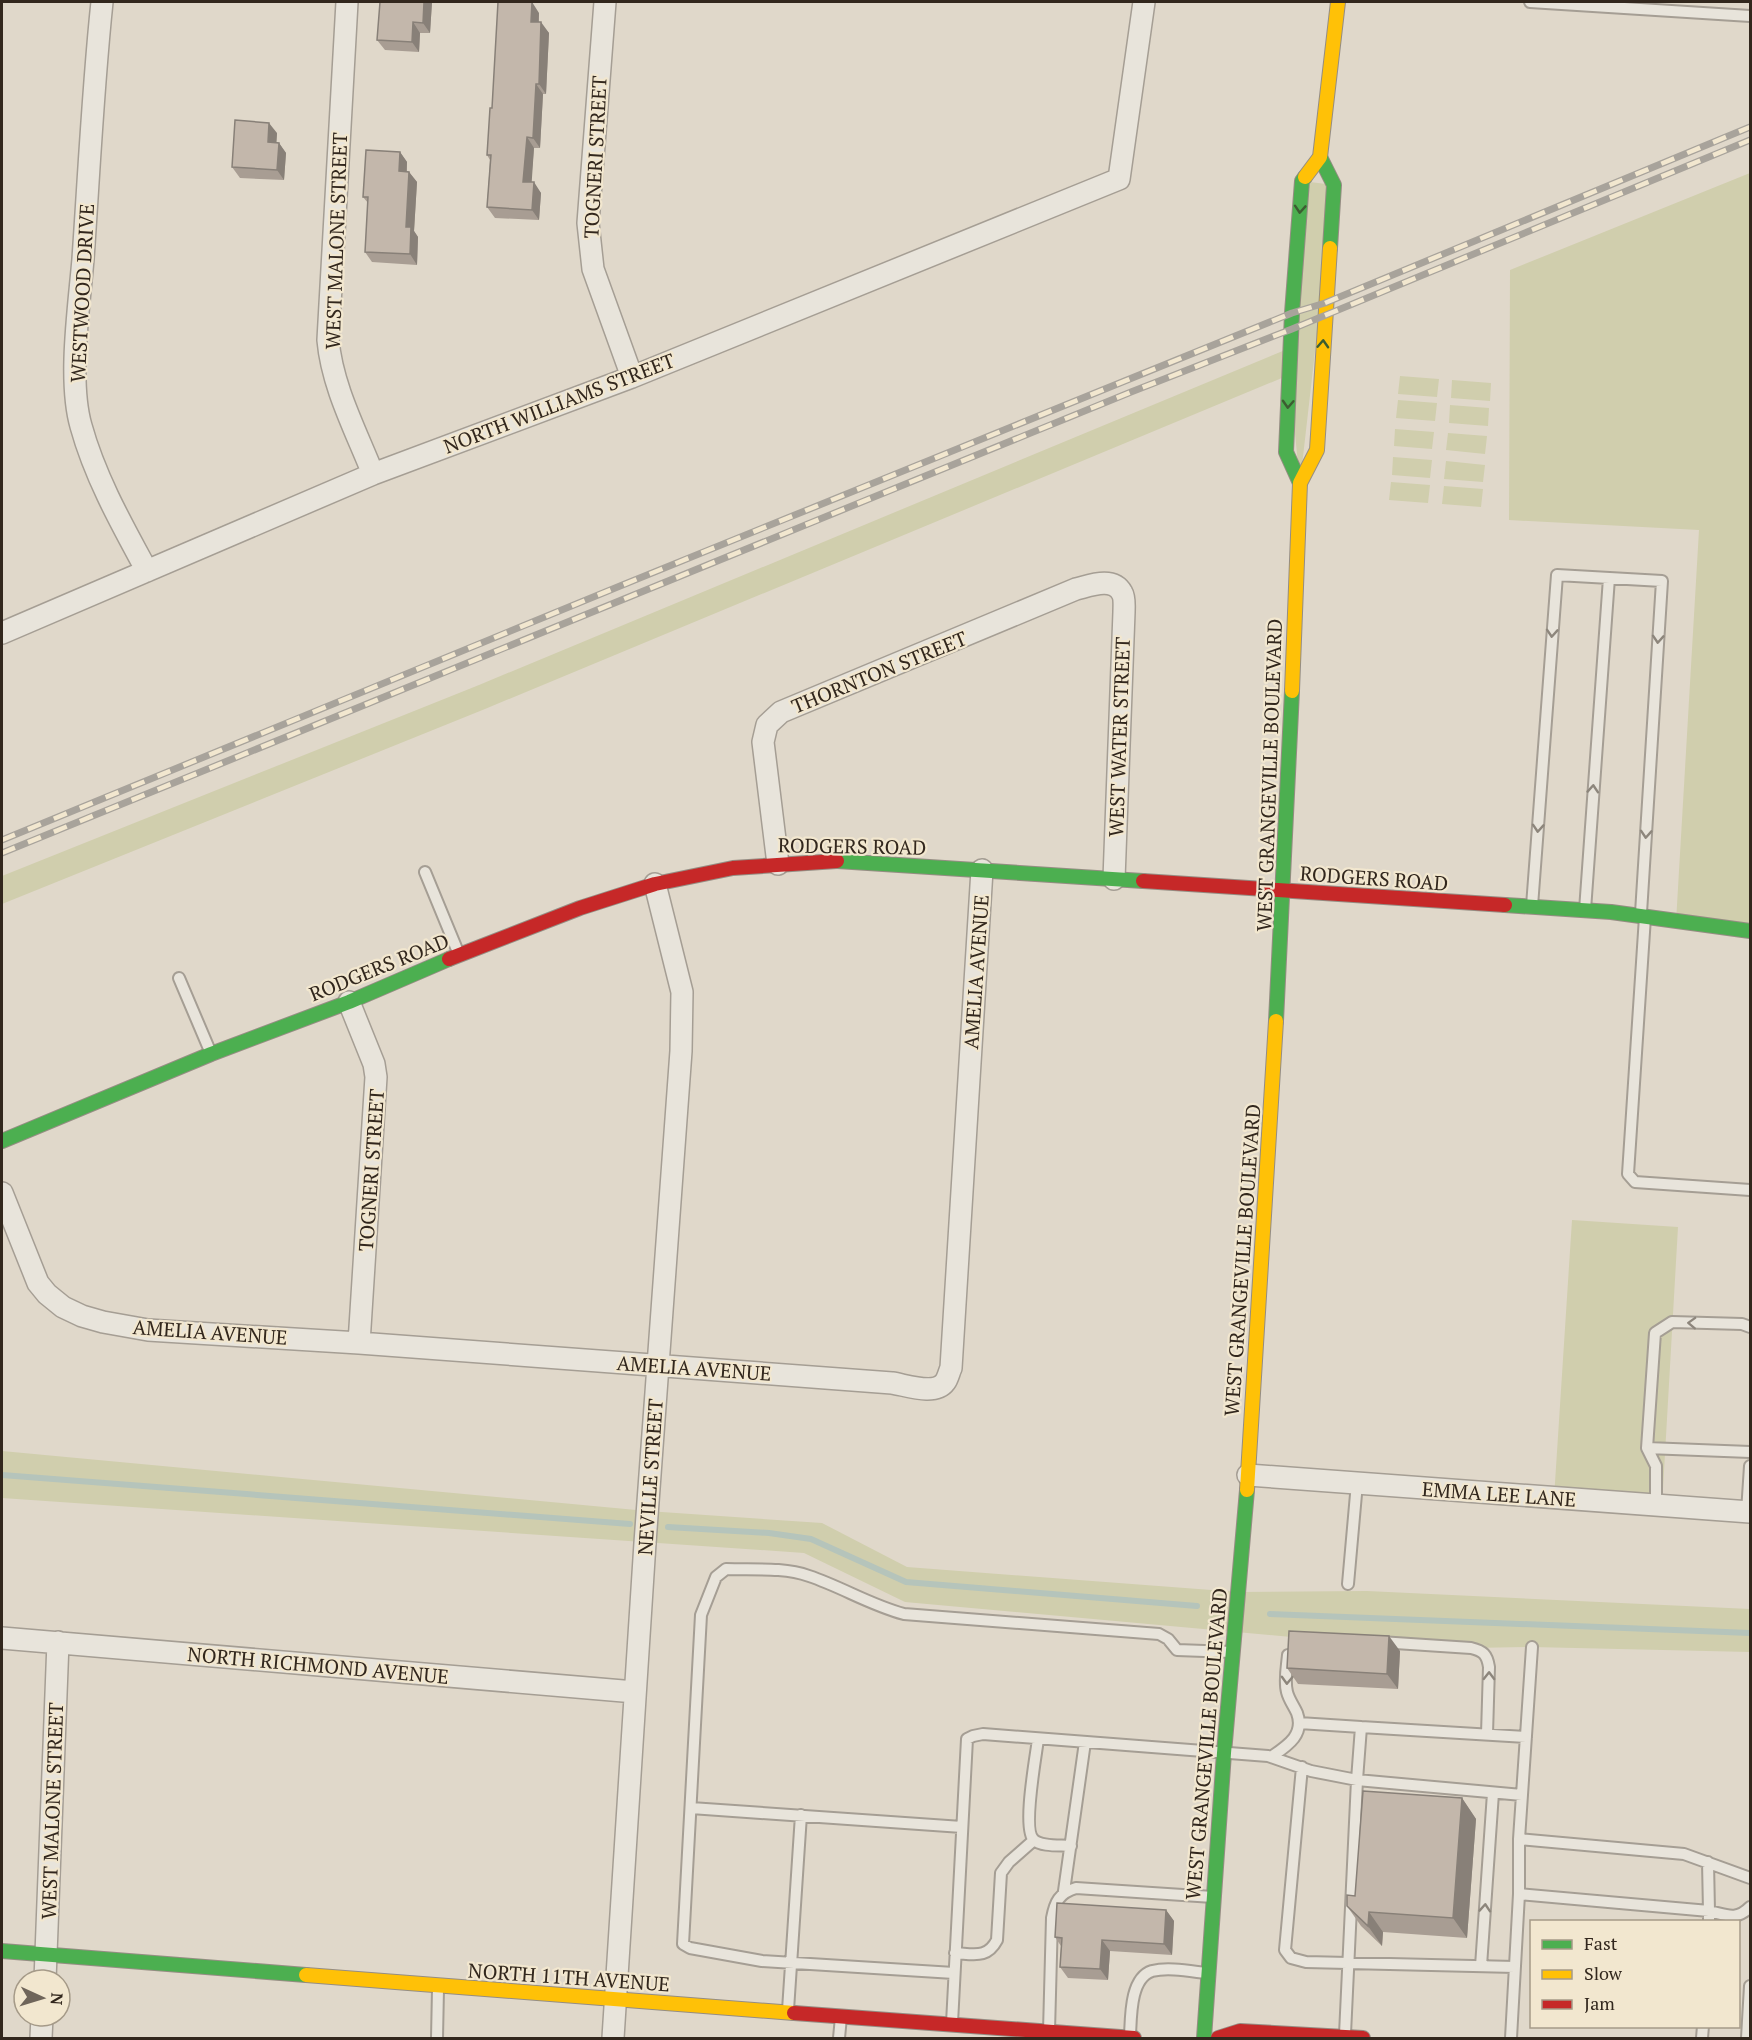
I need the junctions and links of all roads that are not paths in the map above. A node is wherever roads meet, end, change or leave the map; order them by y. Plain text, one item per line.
1 (102, 2) edge
2 (347, 2) edge
3 (605, 2) edge
4 (1144, 2) edge
5 (1338, 2) edge
6 (1530, 2) edge
7 (1750, 16) edge
8 (1320, 156) junction
9 (633, 377) junction
10 (373, 474) junction
11 (1300, 483) junction
12 (147, 571) junction
13 (1609, 578) junction
14 (1123, 594) joint
15 (2, 633) edge
16 (778, 864) junction
17 (982, 870) junction
18 (425, 872) dead end
19 (1114, 879) junction
20 (655, 884) junction
21 (1285, 891) junction
22 (1532, 907) junction
23 (1585, 910) junction
24 (1643, 917) junction
25 (1750, 932) edge
26 (459, 955) junction
27 (179, 978) dead end
28 (349, 1002) junction
29 (211, 1054) junction
30 (2, 1141) edge
31 (1750, 1190) edge
32 (2, 1193) edge
33 (1750, 1327) edge
34 (359, 1343) junction
35 (659, 1365) junction
36 (1647, 1448) junction
37 (1750, 1452) edge
38 (1750, 1466) edge
39 (1248, 1475) junction
40 (1357, 1483) junction
41 (1656, 1506) junction
42 (1749, 1512) edge
43 (1348, 1584) dead end
44 (2, 1638) edge
45 (1294, 1640) edge
46 (58, 1642) junction
47 (1370, 1642) edge
48 (1532, 1647) dead end
49 (1232, 1652) junction
50 (635, 1692) junction
51 (1299, 1723) junction
52 (1361, 1727) junction
53 (1487, 1734) junction
54 (1526, 1737) junction
55 (1038, 1738) junction
56 (1085, 1742) junction
57 (1224, 1753) junction
58 (1272, 1757) junction
59 (1302, 1767) junction
60 (1357, 1780) junction
61 (1493, 1792) junction
62 (1522, 1795) junction
63 (691, 1808) junction
64 (801, 1815) junction
65 (962, 1827) junction
66 (1519, 1839) junction
67 (1034, 1840) junction
68 (1071, 1846) junction
69 (1708, 1862) junction
70 (1750, 1878) edge
71 (1064, 1891) junction
72 (1519, 1894) junction
73 (1214, 1897) junction
74 (1750, 1907) edge
75 (1709, 1916) edge
76 (2, 1951) edge
77 (956, 1953) junction
78 (47, 1954) junction
79 (1350, 1962) junction
80 (791, 1963) junction
81 (1481, 1966) junction
82 (1515, 1967) junction
83 (46, 1968) edge
84 (954, 1973) junction
85 (1209, 1973) junction
86 (438, 1986) junction
87 (1750, 1986) edge
88 (615, 2000) junction
89 (788, 2013) junction
90 (841, 2017) junction
91 (952, 2025) junction
92 (1049, 2032) junction
93 (1077, 2036) edge
94 (1345, 2037) edge
95 (437, 2038) edge
96 (613, 2038) edge
97 (839, 2038) edge
98 (1132, 2038) edge
99 (1204, 2038) edge
100 (1218, 2038) edge
101 (1363, 2038) edge
102 (1511, 2038) edge
103 (1747, 2038) edge

1 - 12 street, WESTWOOD DRIVE
2 - 10 street, WEST MALONE STREET
3 - 9 street, TOGNERI STREET
4 - 9 street, NORTH WILLIAMS STREET
5 - 8 main road, WEST GRANGEVILLE BOULEVARD
6 - 7 lane
11 -> 8 main road, WEST GRANGEVILLE BOULEVARD
8 -> 11 main road, WEST GRANGEVILLE BOULEVARD
9 - 10 street, NORTH WILLIAMS STREET
10 - 12 street, NORTH WILLIAMS STREET
11 - 21 main road, WEST GRANGEVILLE BOULEVARD
12 - 15 street, NORTH WILLIAMS STREET
13 -> 22 lane
23 -> 13 lane
13 -> 24 lane
14 - 16 street, THORNTON STREET
14 - 19 street, WEST WATER STREET
16 - 17 main road, RODGERS ROAD
16 - 20 main road, RODGERS ROAD
17 - 19 main road, RODGERS ROAD
17 - 35 street, AMELIA AVENUE
18 - 26 lane
19 - 21 main road, RODGERS ROAD
20 - 26 main road, RODGERS ROAD
20 - 35 street, NEVILLE STREET
21 - 22 main road, RODGERS ROAD
21 - 39 main road, WEST GRANGEVILLE BOULEVARD
22 - 23 main road, RODGERS ROAD
23 - 24 main road, RODGERS ROAD
24 - 25 main road, RODGERS ROAD
24 - 31 lane
26 - 28 main road, RODGERS ROAD
27 - 29 lane
28 - 29 main road, RODGERS ROAD
28 - 34 street, TOGNERI STREET
29 - 30 main road, RODGERS ROAD
32 - 34 street, AMELIA AVENUE
33 -> 36 lane
34 - 35 street, AMELIA AVENUE
35 - 50 street, NEVILLE STREET
36 - 37 lane
36 - 41 lane
38 - 42 lane
39 - 40 street, EMMA LEE LANE
39 - 49 main road, WEST GRANGEVILLE BOULEVARD
40 - 41 street, EMMA LEE LANE
40 - 43 lane
41 - 42 street, EMMA LEE LANE
44 - 46 street, NORTH RICHMOND AVENUE
45 -> 51 lane
46 - 50 street, NORTH RICHMOND AVENUE
46 - 78 street, WEST MALONE STREET
53 -> 47 lane
48 - 54 lane
49 - 57 main road, WEST GRANGEVILLE BOULEVARD
49 - 63 lane
50 - 88 street, NEVILLE STREET
51 - 52 lane
51 - 58 lane
52 - 53 lane
52 - 60 lane
53 - 54 lane
54 - 62 lane
55 - 56 lane
55 - 65 lane
55 - 67 lane
56 - 57 lane
56 - 68 lane
57 - 58 lane
57 - 73 main road, WEST GRANGEVILLE BOULEVARD
58 - 59 lane
59 - 60 lane
59 - 79 lane
60 - 61 lane
60 - 79 lane
61 - 62 lane
81 -> 61 lane
62 - 66 lane
63 - 64 lane
63 - 80 lane
64 - 65 lane
64 - 80 lane
65 - 77 lane
66 - 69 lane
66 - 72 lane
67 - 68 lane
67 - 77 lane
68 - 71 lane
69 - 70 lane
69 - 75 lane
71 - 73 lane
71 - 92 lane
72 - 75 lane
72 - 82 lane
73 - 85 main road, WEST GRANGEVILLE BOULEVARD
74 - 75 lane
76 - 78 main road, NORTH 11TH AVENUE
77 - 84 lane
78 - 83 street, WEST MALONE STREET
78 - 86 main road, NORTH 11TH AVENUE
79 - 81 lane
79 - 94 lane
80 - 84 lane
80 - 89 lane
81 - 82 lane
82 - 102 lane
84 - 91 lane
85 - 98 lane
85 - 99 main road, WEST GRANGEVILLE BOULEVARD
86 - 88 main road, NORTH 11TH AVENUE
86 - 95 lane
87 - 103 lane
88 - 89 main road, NORTH 11TH AVENUE
88 - 96 street, NEVILLE STREET
89 - 90 main road, NORTH 11TH AVENUE
90 - 91 main road, NORTH 11TH AVENUE
90 - 97 lane
91 - 92 main road, NORTH 11TH AVENUE
92 - 93 main road, NORTH 11TH AVENUE
93 - 98 main road, NORTH 11TH AVENUE
94 - 100 main road
94 - 101 main road

